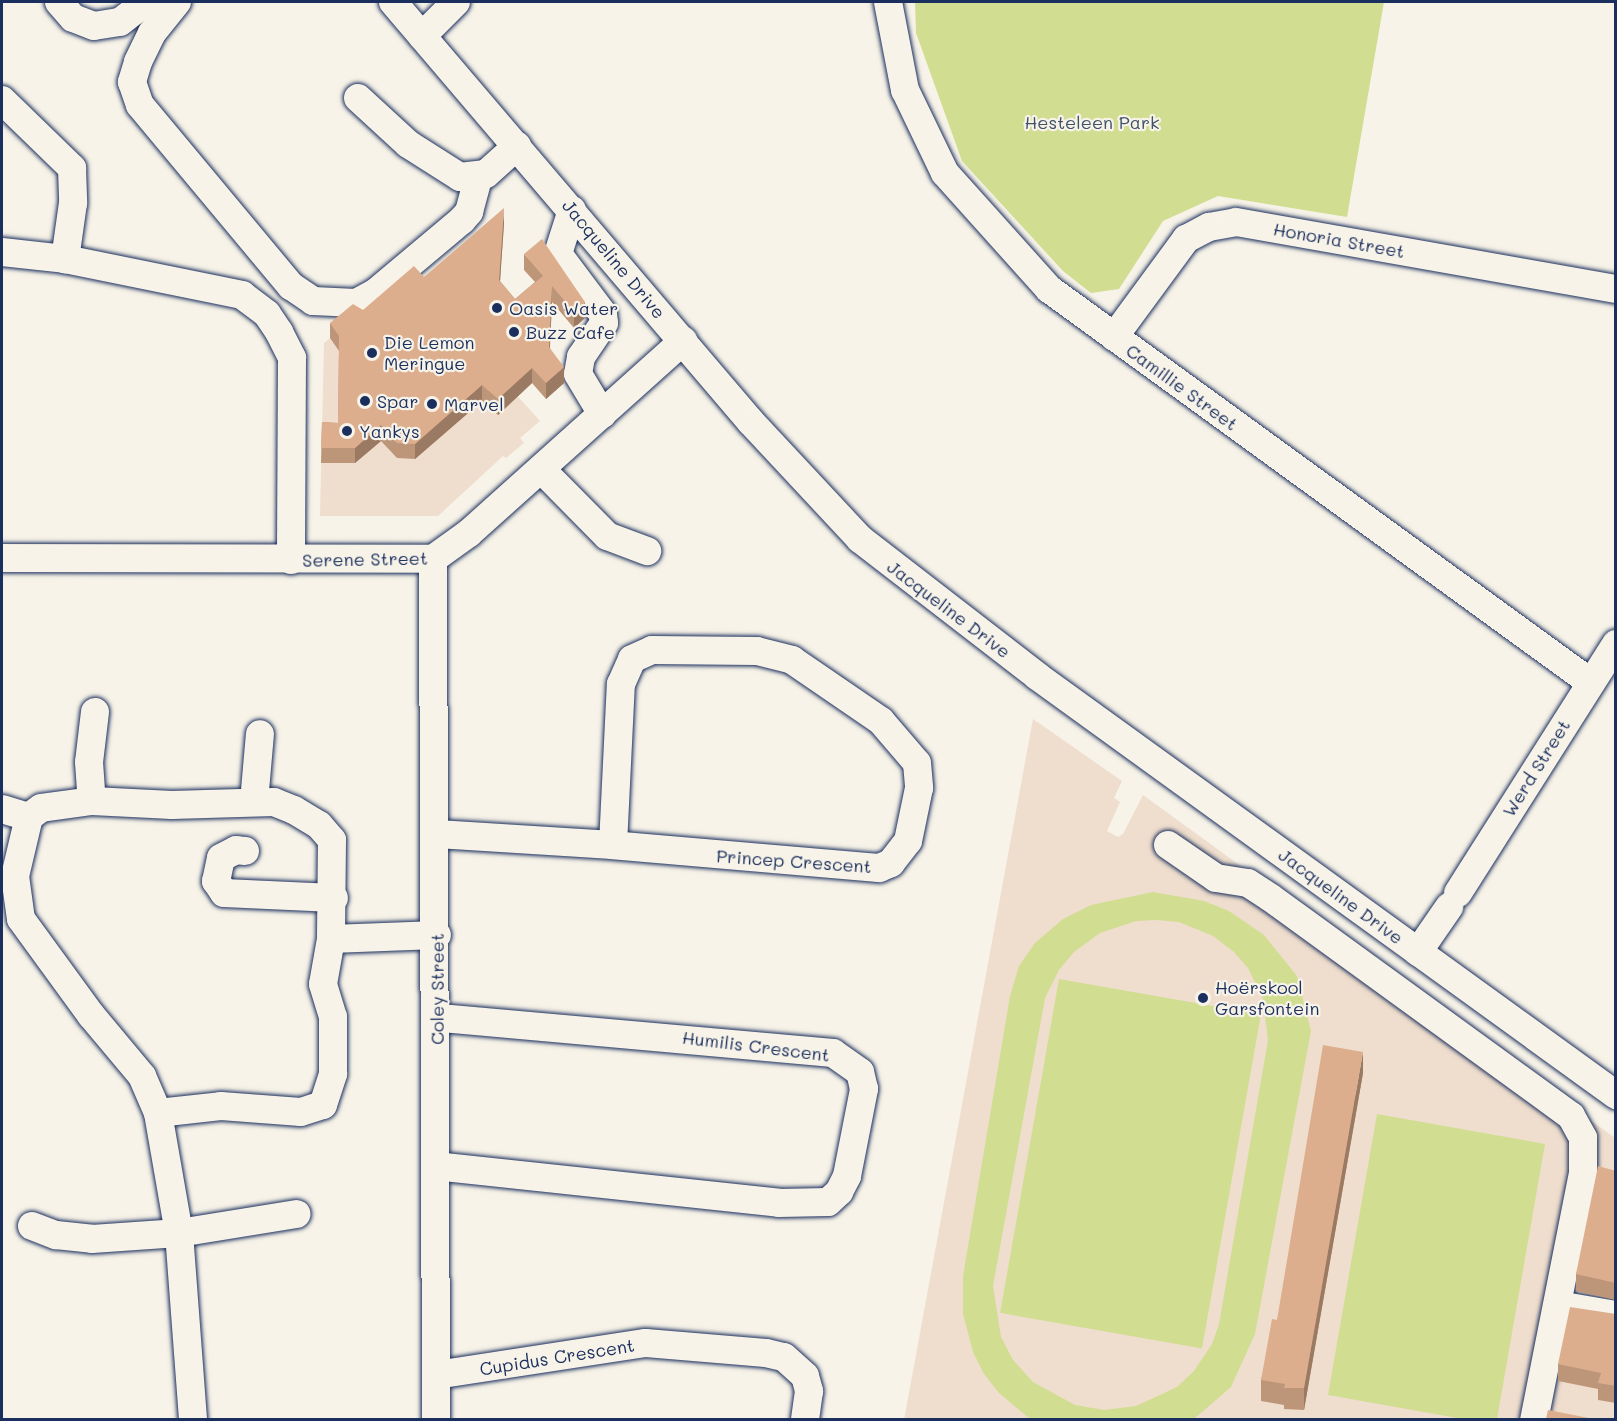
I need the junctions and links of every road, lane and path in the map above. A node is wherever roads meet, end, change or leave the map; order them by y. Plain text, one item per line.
1 (59, 2) edge
2 (146, 2) edge
3 (177, 2) edge
4 (393, 2) edge
5 (456, 2) edge
6 (888, 2) edge
7 (422, 36) junction
8 (358, 98) dead end
9 (2, 100) edge
10 (518, 146) junction
11 (478, 178) junction
12 (572, 210) junction
13 (2, 252) edge
14 (65, 259) junction
15 (630, 278) junction
16 (1616, 289) edge
17 (593, 301) junction
18 (1114, 337) junction
19 (682, 341) junction
20 (602, 414) junction
21 (541, 469) junction
22 (647, 551) dead end
23 (2, 558) edge
24 (433, 559) junction
25 (291, 560) junction
26 (1616, 644) edge
27 (1590, 682) junction
28 (95, 712) dead end
29 (260, 734) dead end
30 (92, 801) junction
31 (254, 802) junction
32 (2, 809) edge
33 (29, 817) junction
34 (437, 834) junction
35 (613, 845) junction
36 (1168, 845) dead end
37 (245, 851) dead end
38 (334, 898) junction
39 (11, 919) edge
40 (437, 935) junction
41 (331, 939) junction
42 (1418, 952) junction
43 (1494, 1008) junction
44 (438, 1018) junction
45 (1470, 1044) junction
46 (1616, 1095) edge
47 (158, 1113) junction
48 (435, 1166) junction
49 (296, 1214) dead end
50 (32, 1226) dead end
51 (179, 1233) junction
52 (1558, 1305) junction
53 (1616, 1315) edge
54 (436, 1375) junction
55 (193, 1419) edge
56 (436, 1419) edge
57 (805, 1419) edge
58 (1534, 1419) edge

1 - 2 street
3 - 11 street
4 - 7 street, Jacqueline Drive
5 - 7 street
6 - 18 street, Camillie Street
7 - 10 street, Jacqueline Drive
8 - 11 street
9 - 14 street
10 - 11 street
10 - 12 street, Jacqueline Drive
12 - 15 street, Jacqueline Drive
12 - 17 street
13 - 14 street
14 - 25 street
15 - 17 street
15 - 19 street, Jacqueline Drive
16 - 18 street, Honoria Street
17 - 20 street
18 - 27 street, Camillie Street
19 - 20 street, Serene Street
19 - 42 street, Jacqueline Drive
20 - 21 street, Serene Street
21 - 22 street
21 - 24 street, Serene Street
23 - 25 street, Serene Street
24 - 25 street, Serene Street
24 - 34 street, Coley Street
26 - 27 street, Werd Street
27 - 42 street, Werd Street
28 - 30 street
29 - 31 street
30 - 31 street
30 - 33 street
31 - 38 street
32 - 33 street
33 - 39 street
34 - 35 street, Princep Crescent
34 - 40 street, Coley Street
35 - 35 street, Princep Crescent
36 - 45 street
37 - 38 street
38 - 41 street
39 - 47 street
40 - 41 street
40 - 44 street, Coley Street
41 - 47 street
42 - 43 street, Jacqueline Drive
43 - 45 street
43 - 46 street, Jacqueline Drive
44 - 48 street, Coley Street
44 - 48 street, Humilis Crescent
45 - 52 street
47 - 51 street
48 - 54 street, Coley Street
49 - 51 street
50 - 51 street
51 - 55 street
52 - 53 street
52 - 58 street
54 - 56 street, Coley Street
54 - 57 street, Cupidus Crescent

